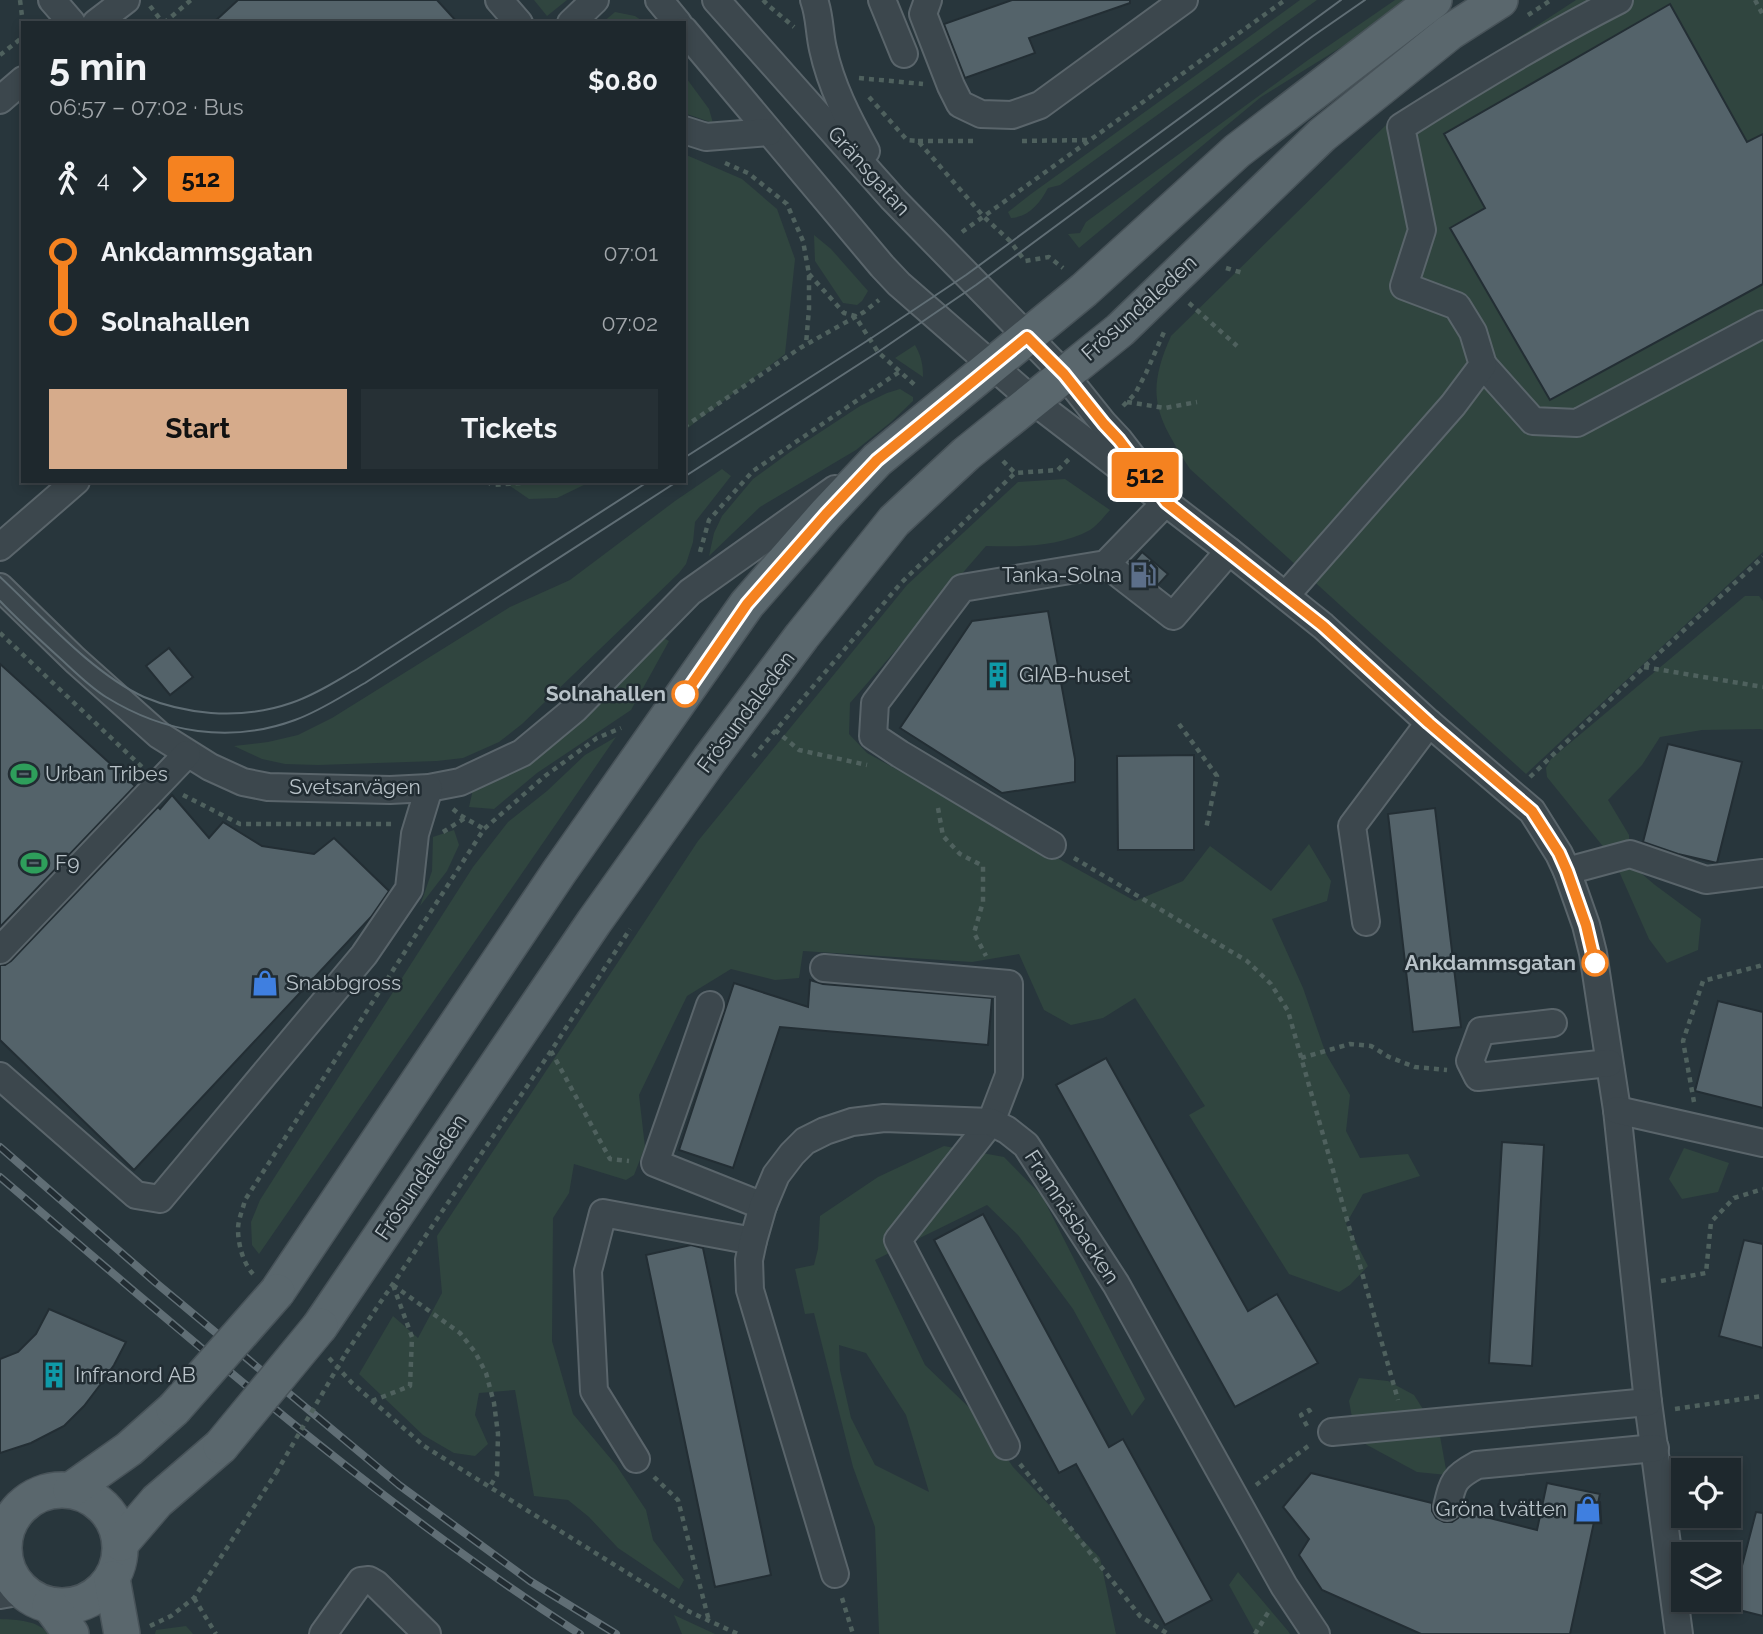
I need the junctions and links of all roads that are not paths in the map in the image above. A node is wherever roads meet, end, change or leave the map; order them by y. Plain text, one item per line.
1 (51, 0) edge
2 (126, 0) edge
3 (499, 0) edge
4 (595, 0) edge
5 (659, 0) edge
6 (716, 0) edge
7 (814, 0) edge
8 (882, 0) edge
9 (928, 0) edge
10 (1184, 0) edge
11 (1434, 0) edge
12 (1500, 0) edge
13 (1619, 0) edge
14 (70, 21) edge
15 (99, 21) edge
16 (517, 21) edge
17 (574, 21) edge
18 (676, 21) edge
19 (686, 32) edge
20 (904, 54) dead end
21 (21, 82) edge
22 (0, 100) edge
23 (686, 131) edge
24 (769, 132) junction
25 (893, 199) junction
26 (1763, 324) edge
27 (1027, 337) junction
28 (992, 365) junction
29 (1483, 365) junction
30 (1064, 374) junction
31 (1032, 400) junction
32 (877, 460) junction
33 (74, 483) edge
34 (1166, 502) junction
35 (0, 547) edge
36 (1229, 551) junction
37 (1106, 564) junction
38 (0, 587) edge
39 (1286, 595) junction
40 (1429, 723) junction
41 (187, 754) junction
42 (429, 788) junction
43 (1052, 845) road end
44 (1567, 871) junction
45 (1763, 873) edge
46 (1366, 922) dead end
47 (0, 950) edge
48 (824, 968) dead end
49 (710, 1005) dead end
50 (1553, 1023) dead end
51 (1609, 1063) junction
52 (0, 1076) edge
53 (1617, 1110) junction
54 (991, 1122) junction
55 (1763, 1143) edge
56 (763, 1206) junction
57 (753, 1241) junction
58 (1649, 1407) junction
59 (1324, 1436) road end
60 (1006, 1446) road end
61 (1655, 1448) junction
62 (636, 1459) road end
63 (71, 1490) junction
64 (1447, 1507) dead end
65 (4, 1529) edge
66 (121, 1543) junction
67 (835, 1574) road end
68 (112, 1579) junction
69 (24, 1597) edge
70 (132, 1632) edge
71 (71, 1634) edge
72 (323, 1634) edge
73 (427, 1634) edge
74 (1316, 1634) edge
75 (1679, 1634) edge

1 - 14 street
2 - 15 street
3 - 16 street
4 - 17 street
5 - 18 street
6 - 25 street, Gränsgatan
7 - 25 street
8 - 20 street
9 - 10 street
11 - 27 main road
12 - 30 main road, Frösundaleden
13 - 29 street
19 - 24 street
21 - 22 street
23 - 24 street
24 - 28 street
25 - 27 street, Gränsgatan
26 - 29 street
27 - 28 main road
27 - 30 street, Gränsgatan
28 - 31 street
28 - 32 main road
29 - 39 street
30 - 31 main road, Frösundaleden
30 - 34 street
31 - 34 street
31 - 66 main road, Frösundaleden, bridge
32 - 42 street, Svetsarvägen
32 - 63 main road, bridge
33 - 35 street
34 - 36 street
34 - 37 street
36 - 37 street
36 - 39 street
37 - 43 street
38 - 41 street, Svetsarvägen
39 - 40 street
40 - 44 street
40 - 46 street
41 - 42 street, Svetsarvägen
41 - 47 street
42 - 52 street
44 - 45 street
44 - 51 street
48 - 54 street
49 - 56 street
50 - 51 street
51 - 53 street
53 - 55 street
53 - 58 street
54 - 56 street
54 - 60 street
54 - 74 street, Framnäsbacken
56 - 57 street
57 - 62 street
57 - 67 street
58 - 59 street
58 - 61 street
61 - 64 street
61 - 75 street
63 - 65 main road
63 - 66 main road
65 - 69 main road
66 - 68 main road
68 - 69 main road
68 - 70 main road
69 - 71 main road
72 - 73 street

